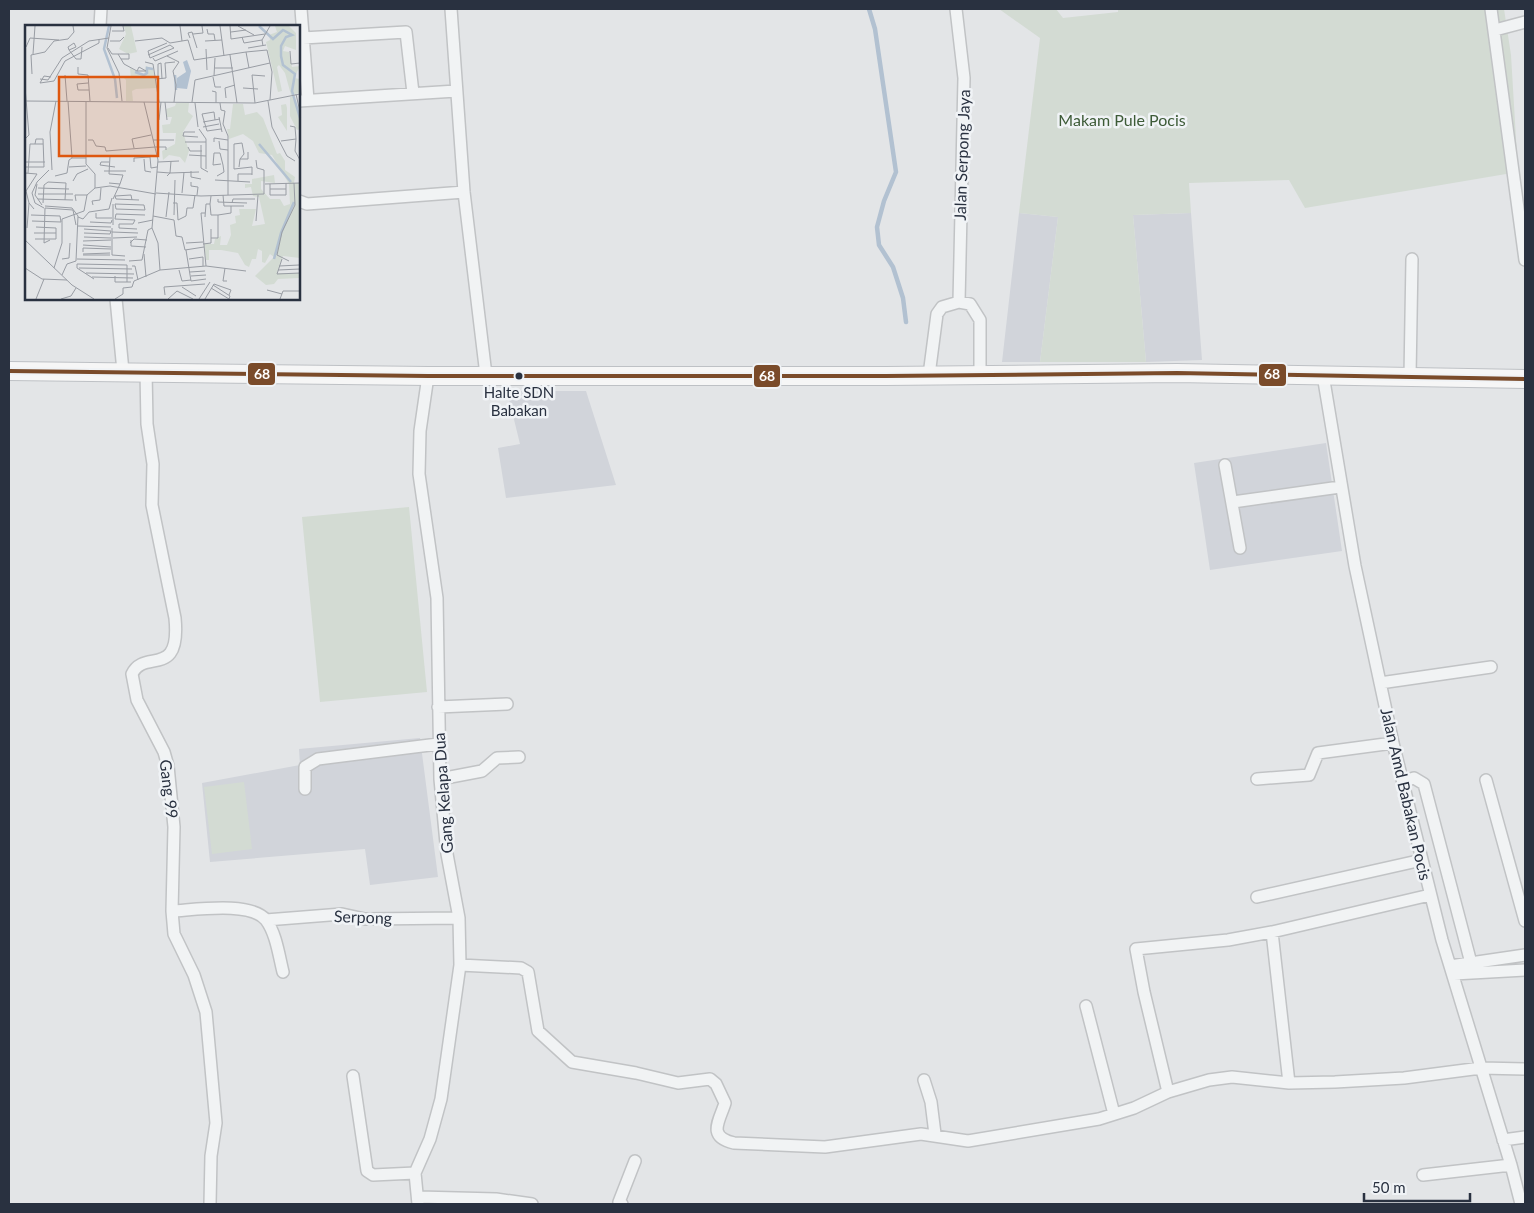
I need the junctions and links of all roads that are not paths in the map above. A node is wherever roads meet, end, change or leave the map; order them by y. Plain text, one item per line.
1 (101, 9) edge
2 (301, 9) edge
3 (451, 9) edge
4 (956, 9) edge
5 (1491, 9) edge
6 (1525, 22) edge
7 (100, 25) edge
8 (1495, 30) junction
9 (303, 38) junction
10 (456, 91) junction
11 (413, 93) junction
12 (303, 100) edge
13 (464, 192) junction
14 (300, 201) edge
15 (1412, 259) dead end
16 (1525, 260) edge
17 (116, 300) edge
18 (959, 302) junction
19 (9, 371) edge
20 (123, 371) junction
21 (146, 371) junction
22 (980, 374) junction
23 (486, 375) junction
24 (929, 375) junction
25 (1323, 375) junction
26 (428, 376) junction
27 (1410, 376) junction
28 (1525, 379) edge
29 (1225, 465) dead end
30 (1340, 487) junction
31 (1233, 502) junction
32 (1240, 548) dead end
33 (1491, 667) dead end
34 (1380, 683) junction
35 (507, 704) dead end
36 (438, 707) junction
37 (1393, 743) junction
38 (438, 744) junction
39 (519, 758) dead end
40 (440, 779) junction
41 (1257, 780) dead end
42 (1486, 780) dead end
43 (1404, 781) junction
44 (305, 789) dead end
45 (1422, 860) junction
46 (1430, 895) junction
47 (1257, 897) dead end
48 (172, 911) junction
49 (459, 918) junction
50 (266, 920) junction
51 (1525, 921) edge
52 (1272, 932) junction
53 (1525, 955) edge
54 (1471, 963) junction
55 (460, 965) junction
56 (1452, 970) junction
57 (1525, 970) edge
58 (283, 972) dead end
59 (1086, 1006) dead end
60 (1481, 1068) junction
61 (1525, 1069) edge
62 (353, 1076) dead end
63 (924, 1080) dead end
64 (1289, 1083) junction
65 (1168, 1092) junction
66 (1114, 1114) junction
67 (935, 1134) junction
68 (1525, 1136) edge
69 (1503, 1140) junction
70 (635, 1161) dead end
71 (1511, 1165) junction
72 (415, 1173) junction
73 (1423, 1175) dead end
74 (1520, 1180) edge
75 (419, 1201) edge
76 (210, 1204) edge
77 (532, 1204) edge
78 (620, 1204) edge
79 (1521, 1204) edge

1 - 7 street
2 - 9 street
3 - 10 street
4 - 18 street, Jalan Serpong Jaya
5 - 8 street
6 - 8 street
8 - 16 street
9 - 11 street
9 - 12 street
10 - 11 street
10 - 13 street
11 - 12 street
13 - 14 street
13 - 23 street
15 - 27 street
17 - 20 street
18 - 22 street
18 - 24 street
19 - 20 main road
20 - 21 main road
21 - 26 main road
21 - 48 street, Gang 99
22 - 24 main road
22 - 25 main road
23 - 24 main road
23 - 26 main road
25 - 27 main road
25 - 30 street, Jalan Amd Babakan Pocis
26 - 36 street, Gang Kelapa Dua
27 - 28 main road
29 - 31 street
30 - 31 street
30 - 34 street, Jalan Amd Babakan Pocis
31 - 32 street
33 - 34 street
34 - 37 street, Jalan Amd Babakan Pocis
35 - 36 street
36 - 38 street, Gang Kelapa Dua
37 - 41 street
37 - 43 street, Jalan Amd Babakan Pocis
38 - 40 street, Gang Kelapa Dua
38 - 44 street
39 - 40 street
40 - 49 street, Gang Kelapa Dua
42 - 51 street
43 - 45 street, Jalan Amd Babakan Pocis
43 - 54 street
45 - 46 street, Jalan Amd Babakan Pocis
45 - 47 street
46 - 52 street
46 - 56 street, Jalan Amd Babakan Pocis
48 - 50 street
48 - 76 street, Gang 99
49 - 50 street, Serpong
49 - 55 street, Gang Kelapa Dua
50 - 58 street
52 - 64 street
52 - 65 street
53 - 54 street
54 - 56 street
55 - 67 street
55 - 72 street, Gang Kelapa Dua
56 - 57 street
56 - 60 street, Jalan Amd Babakan Pocis
59 - 66 street
60 - 61 street
60 - 64 street
60 - 69 street, Jalan Amd Babakan Pocis
62 - 72 street
63 - 67 street
64 - 65 street
65 - 66 street
66 - 67 street
68 - 69 street
69 - 71 street, Jalan Amd Babakan Pocis
70 - 78 street
71 - 73 street
71 - 74 street, Jalan Amd Babakan Pocis
72 - 75 street
74 - 79 street, Jalan Amd Babakan Pocis
75 - 77 street

